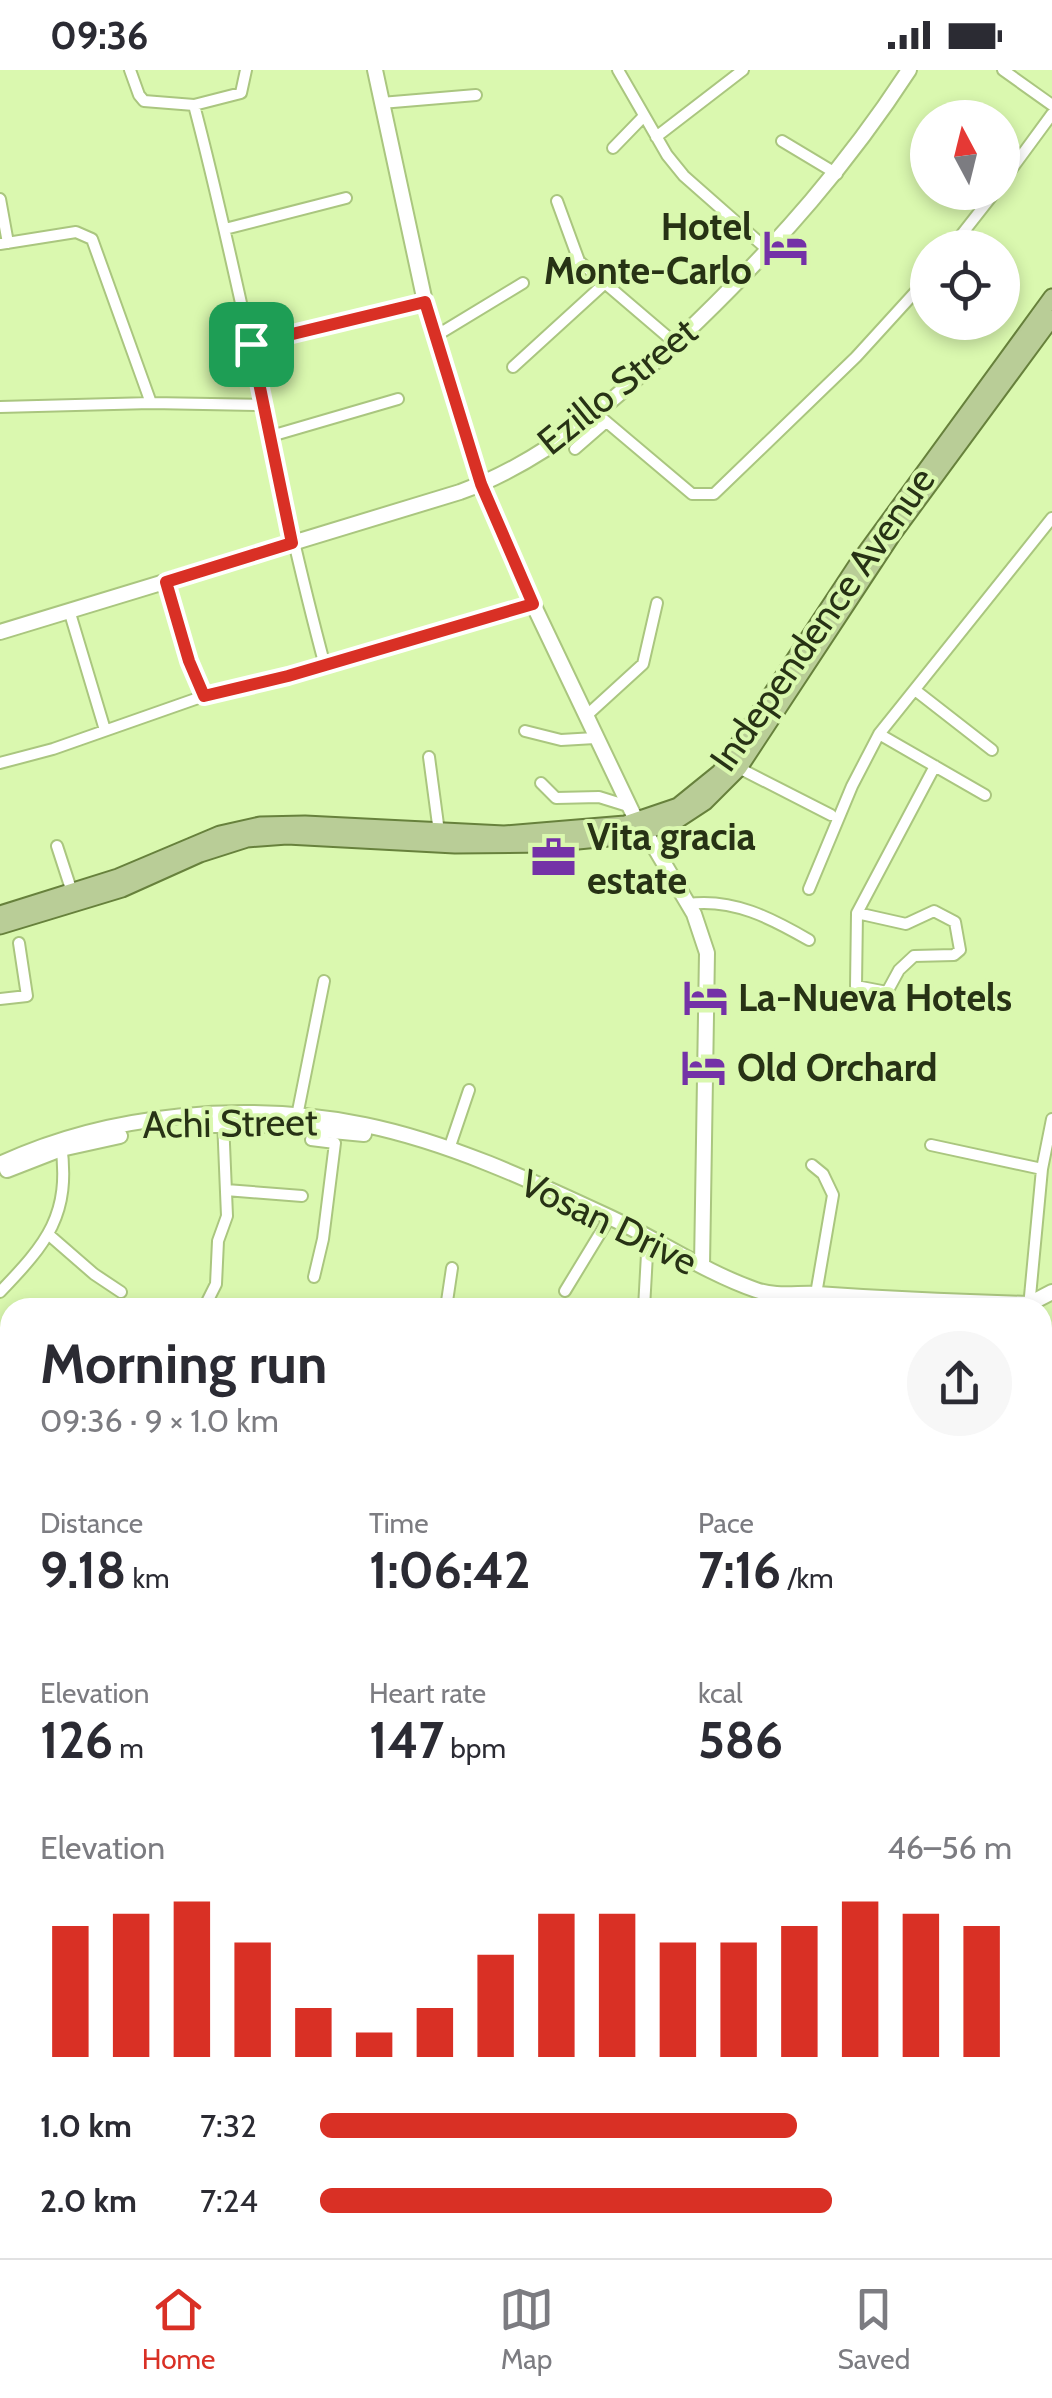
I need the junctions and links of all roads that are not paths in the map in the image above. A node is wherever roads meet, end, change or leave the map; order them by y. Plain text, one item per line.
1 (130, 70) edge
2 (246, 70) edge
3 (374, 70) edge
4 (618, 70) edge
5 (742, 70) edge
6 (908, 70) edge
7 (1004, 70) edge
8 (476, 95) dead end
9 (380, 103) junction
10 (194, 105) junction
11 (1052, 105) edge
12 (1052, 114) edge
13 (644, 116) junction
14 (656, 137) junction
15 (782, 141) dead end
16 (613, 148) dead end
17 (1020, 158) edge
18 (836, 174) junction
19 (346, 198) dead end
20 (0, 200) edge
21 (557, 201) dead end
22 (980, 210) edge
23 (226, 229) junction
24 (965, 230) edge
25 (4, 243) edge
26 (768, 250) junction
27 (523, 284) dead end
28 (604, 284) junction
29 (910, 298) edge
30 (1052, 298) edge
31 (425, 302) junction
32 (1052, 318) edge
33 (434, 337) junction
34 (675, 343) junction
35 (251, 344) junction
36 (513, 366) dead end
37 (398, 400) dead end
38 (151, 402) junction
39 (263, 405) junction
40 (0, 407) edge
41 (601, 418) junction
42 (271, 436) junction
43 (575, 449) dead end
44 (481, 484) junction
45 (1052, 518) edge
46 (292, 543) junction
47 (166, 582) junction
48 (657, 603) dead end
49 (533, 604) junction
50 (69, 610) junction
51 (0, 632) edge
52 (324, 666) junction
53 (915, 690) junction
54 (204, 696) junction
55 (586, 716) junction
56 (105, 730) junction
57 (525, 732) dead end
58 (878, 734) junction
59 (595, 738) junction
60 (992, 750) dead end
61 (429, 756) dead end
62 (0, 763) edge
63 (935, 766) junction
64 (739, 768) junction
65 (542, 783) dead end
66 (985, 795) dead end
67 (628, 806) junction
68 (831, 815) dead end
69 (641, 827) junction
70 (450, 837) junction
71 (57, 846) dead end
72 (120, 883) junction
73 (810, 883) dead end
74 (72, 892) junction
75 (688, 904) junction
76 (0, 914) edge
77 (857, 914) junction
78 (0, 926) edge
79 (809, 940) dead end
80 (19, 943) dead end
81 (324, 981) dead end
82 (0, 999) edge
83 (469, 1090) dead end
84 (298, 1116) junction
85 (1052, 1119) edge
86 (223, 1120) junction
87 (314, 1128) junction
88 (61, 1144) junction
89 (931, 1145) dead end
90 (455, 1152) junction
91 (1, 1162) edge
92 (812, 1165) dead end
93 (1042, 1169) junction
94 (226, 1190) junction
95 (302, 1196) dead end
96 (610, 1218) junction
97 (48, 1234) junction
98 (648, 1236) junction
99 (702, 1266) junction
100 (452, 1268) dead end
101 (314, 1277) dead end
102 (0, 1292) edge
103 (121, 1292) dead end
104 (564, 1292) dead end
105 (816, 1294) junction
106 (209, 1298) edge
107 (448, 1298) edge
108 (645, 1298) edge
109 (762, 1298) edge
110 (789, 1298) edge
111 (887, 1298) edge
112 (1030, 1298) edge

1 - 10 street
2 - 10 street
3 - 9 street
4 - 13 street
5 - 14 street
6 - 18 street, Ezillo Street
7 - 11 street
8 - 9 street
9 - 31 street
10 - 23 street
12 - 17 street
13 - 14 street
13 - 16 street
14 - 26 street
15 - 18 street
18 - 26 street, Ezillo Street
19 - 23 street
20 - 25 street
21 - 28 street
22 - 24 street
23 - 35 street
25 - 38 street
26 - 34 street, Ezillo Street
27 - 33 street
28 - 34 street
28 - 36 street
29 - 41 street
30 - 69 main road, Independence Avenue
31 - 33 street
31 - 35 street
32 - 64 main road, Independence Avenue
33 - 44 street
34 - 41 street, Ezillo Street
35 - 39 street
37 - 42 street
38 - 39 street
38 - 40 street
39 - 42 street
41 - 43 street
41 - 44 street, Ezillo Street
42 - 46 street
44 - 46 street, Ezillo Street
44 - 49 street
45 - 53 street
46 - 47 street, Ezillo Street
46 - 52 street
47 - 50 street, Ezillo Street
47 - 54 street
48 - 55 street
49 - 52 street
49 - 55 street
50 - 51 street, Ezillo Street
50 - 56 street
52 - 54 street
53 - 58 street
53 - 60 street
54 - 56 street
55 - 59 street
56 - 62 street
57 - 59 street
58 - 63 street
58 - 73 street
59 - 67 street
61 - 70 street
63 - 66 street
63 - 77 street
64 - 68 street
64 - 69 main road, Independence Avenue
65 - 67 street
67 - 69 street
69 - 70 main road, Independence Avenue
69 - 75 street
70 - 72 main road, Independence Avenue
71 - 74 street
72 - 74 main road, Independence Avenue
72 - 78 main road, Independence Avenue
74 - 76 main road, Independence Avenue
75 - 79 street
75 - 99 street
77 - 77 street
80 - 82 street
81 - 84 street
83 - 90 street
84 - 86 street, Achi Street
84 - 90 street, Achi Street
85 - 93 street
86 - 87 street, Achi Street
86 - 88 street, Achi Street
86 - 94 street
87 - 90 street, Achi Street
87 - 101 street
88 - 91 street, Achi Street
88 - 97 street
89 - 93 street
90 - 96 street, Vosan Drive
92 - 105 street
93 - 112 street
94 - 95 street
94 - 106 street
96 - 98 street, Vosan Drive
96 - 104 street
97 - 102 street
97 - 103 street
98 - 99 street, Vosan Drive
98 - 108 street
99 - 109 street, Vosan Drive
100 - 107 street
105 - 110 street, Vosan Drive
105 - 111 street, Vosan Drive

